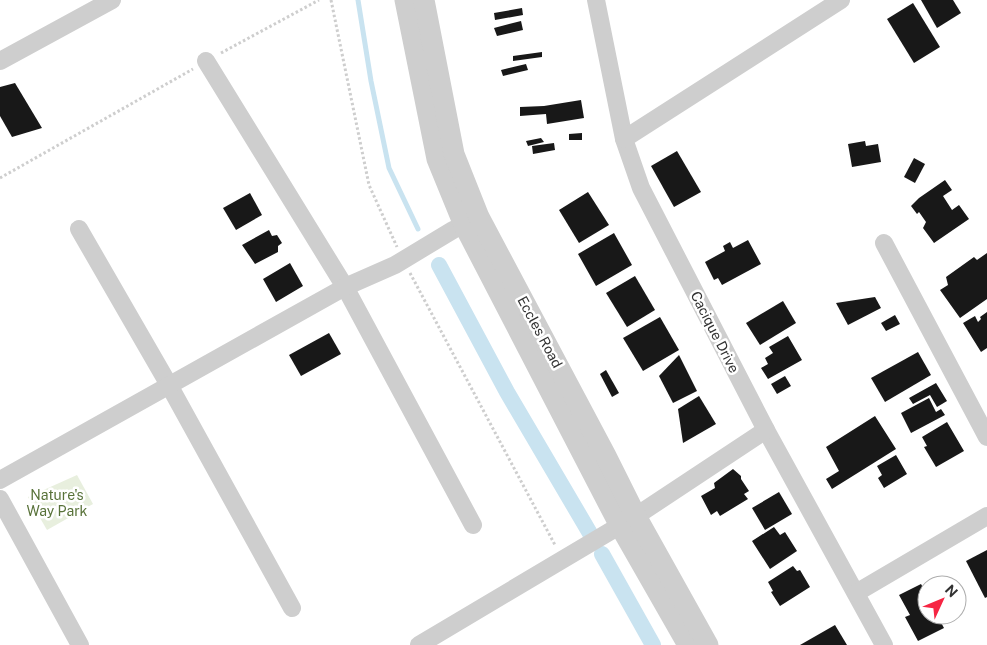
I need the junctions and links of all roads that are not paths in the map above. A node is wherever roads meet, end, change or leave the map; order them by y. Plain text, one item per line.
1 (112, 0) edge
2 (405, 0) edge
3 (424, 0) edge
4 (596, 0) edge
5 (842, 0) edge
6 (0, 61) edge
7 (206, 61) road end
8 (624, 139) junction
9 (472, 221) junction
10 (79, 228) dead end
11 (884, 243) dead end
12 (345, 287) junction
13 (168, 385) junction
14 (766, 430) junction
15 (987, 437) edge
16 (0, 480) edge
17 (0, 499) edge
18 (987, 516) edge
19 (628, 521) junction
20 (473, 525) dead end
21 (856, 593) junction
22 (292, 608) dead end
23 (80, 645) edge
24 (419, 645) edge
25 (688, 645) edge
26 (708, 645) edge
27 (884, 645) edge

1 - 6 street
2 - 9 street, Eccles Road
3 - 9 street, Eccles Road
4 - 8 street, Cacique Drive
5 - 8 street
7 - 12 street
8 - 14 street, Cacique Drive
9 - 12 street
9 - 19 street, Eccles Road
10 - 13 street
11 - 15 street
12 - 13 street
12 - 20 street
13 - 16 street
13 - 22 street
14 - 19 street
14 - 21 street, Cacique Drive
17 - 23 street
18 - 21 street
19 - 24 street
19 - 25 street, Eccles Road
19 - 26 street, Eccles Road
21 - 27 street, Cacique Drive

